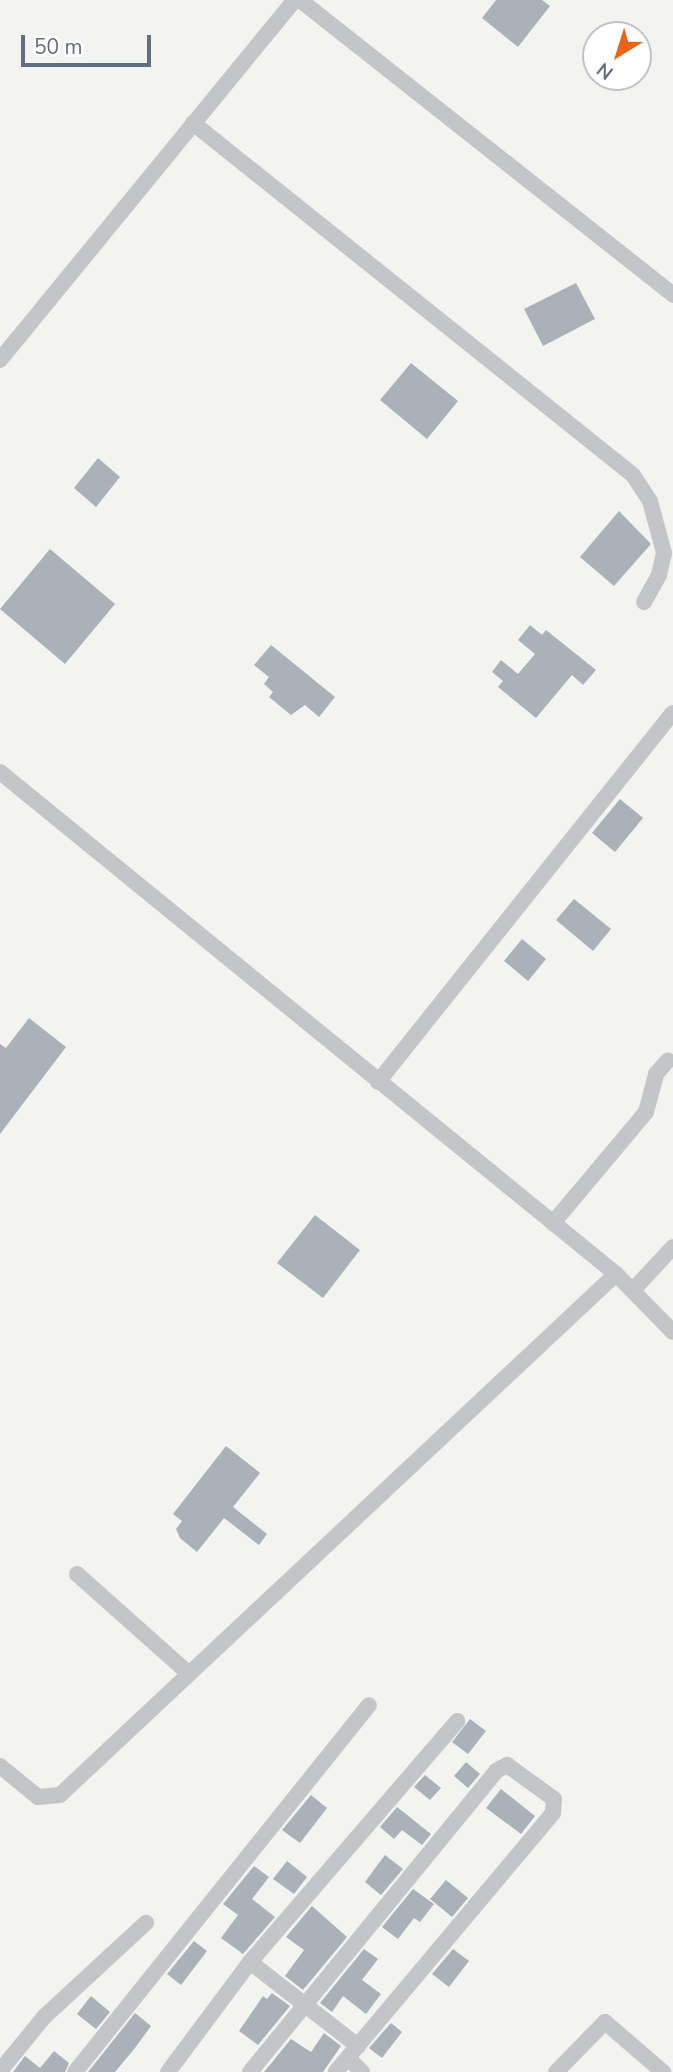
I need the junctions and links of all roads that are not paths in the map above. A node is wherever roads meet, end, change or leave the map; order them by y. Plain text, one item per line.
1 (298, 0) edge
2 (193, 123) junction
3 (673, 295) edge
4 (0, 360) edge
5 (644, 602) dead end
6 (673, 713) edge
7 (0, 772) edge
8 (668, 1060) dead end
9 (378, 1082) junction
10 (553, 1223) junction
11 (673, 1247) edge
12 (616, 1274) junction
13 (634, 1289) junction
14 (673, 1332) edge
15 (77, 1574) dead end
16 (188, 1673) junction
17 (369, 1705) dead end
18 (457, 1721) dead end
19 (0, 1766) edge
20 (146, 1923) dead end
21 (250, 1962) junction
22 (302, 2003) junction
23 (353, 2052) junction
24 (0, 2071) edge
25 (75, 2072) edge
26 (168, 2072) edge
27 (250, 2072) edge
28 (336, 2072) edge
29 (362, 2072) edge
30 (556, 2072) edge
31 (663, 2072) edge

1 - 2 street
1 - 3 street
2 - 4 street
2 - 5 street
6 - 9 street
7 - 9 street
8 - 10 street
9 - 10 street
10 - 12 street
11 - 13 street
12 - 13 street
12 - 16 street
13 - 14 street
15 - 16 street
16 - 19 street
17 - 25 street
18 - 21 street
20 - 24 street
21 - 22 street
21 - 26 street
22 - 23 street
22 - 23 street
22 - 27 street
23 - 28 street
23 - 29 street
30 - 31 street

